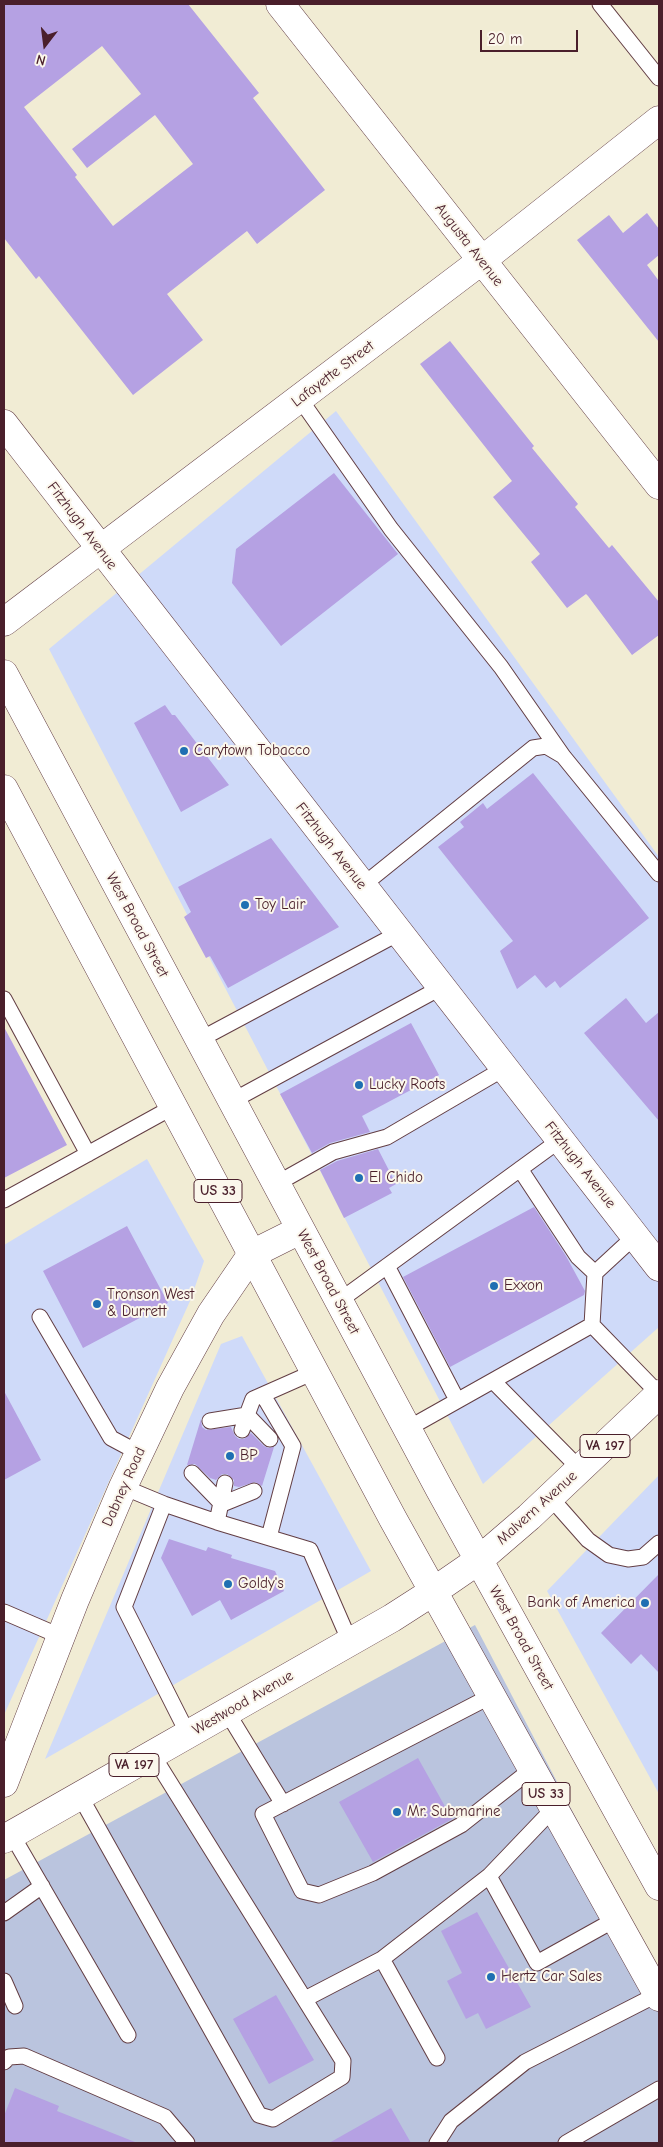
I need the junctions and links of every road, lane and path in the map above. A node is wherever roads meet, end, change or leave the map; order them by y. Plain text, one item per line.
1 (280, 4) edge
2 (600, 4) edge
3 (659, 78) edge
4 (659, 120) edge
5 (481, 261) junction
6 (300, 399) junction
7 (4, 424) edge
8 (659, 485) edge
9 (101, 550) junction
10 (4, 622) edge
11 (4, 674) edge
12 (563, 756) junction
13 (4, 789) edge
14 (659, 874) edge
15 (362, 886) junction
16 (399, 933) junction
17 (442, 987) junction
18 (4, 998) edge
19 (199, 1040) junction
20 (504, 1068) junction
21 (232, 1101) junction
22 (173, 1107) junction
23 (560, 1140) junction
24 (82, 1157) junction
25 (520, 1169) junction
26 (276, 1184) junction
27 (4, 1200) edge
28 (300, 1230) junction
29 (635, 1236) junction
30 (252, 1254) junction
31 (387, 1266) junction
32 (659, 1267) edge
33 (595, 1273) junction
34 (339, 1301) junction
35 (40, 1317) dead end
36 (592, 1325) junction
37 (314, 1372) junction
38 (493, 1381) junction
39 (659, 1394) edge
40 (264, 1395) junction
41 (457, 1400) junction
42 (247, 1414) junction
43 (210, 1421) dead end
44 (407, 1429) junction
45 (242, 1430) dead end
46 (270, 1439) dead end
47 (140, 1453) junction
48 (580, 1469) junction
49 (192, 1473) dead end
50 (225, 1483) dead end
51 (123, 1487) junction
52 (254, 1491) dead end
53 (550, 1497) junction
54 (164, 1504) junction
55 (222, 1504) junction
56 (217, 1522) junction
57 (269, 1537) junction
58 (659, 1543) edge
59 (478, 1560) junction
60 (434, 1591) junction
61 (4, 1612) edge
62 (62, 1637) junction
63 (350, 1642) junction
64 (491, 1696) junction
65 (227, 1712) junction
66 (188, 1734) junction
67 (152, 1754) junction
68 (532, 1769) junction
69 (4, 1783) edge
70 (80, 1796) junction
71 (283, 1804) junction
72 (554, 1808) junction
73 (8, 1837) edge
74 (489, 1876) junction
75 (658, 1882) edge
76 (42, 1886) junction
77 (4, 1913) edge
78 (616, 1919) junction
79 (382, 1959) junction
80 (652, 1967) edge
81 (4, 1981) edge
82 (659, 1996) edge
83 (305, 2000) junction
84 (16, 2006) dead end
85 (128, 2035) dead end
86 (437, 2058) dead end
87 (4, 2062) edge
88 (659, 2089) edge
89 (187, 2143) edge
90 (437, 2143) edge
91 (566, 2143) edge

1 - 5 main road, Augusta Avenue
2 - 3 lane
4 - 5 main road, Lafayette Street
5 - 6 main road, Lafayette Street
5 - 8 main road, Augusta Avenue
6 - 9 main road, Lafayette Street
6 - 12 lane
7 - 9 main road, Fitzhugh Avenue
9 - 10 main road, Lafayette Street
9 - 15 main road, Fitzhugh Avenue
11 - 19 main road, West Broad Street
12 - 14 lane
12 - 15 lane
13 - 22 main road, US 33
15 - 16 main road, Fitzhugh Avenue
16 - 17 main road, Fitzhugh Avenue
16 - 19 lane
17 - 20 main road, Fitzhugh Avenue
17 - 21 lane
18 - 24 lane
19 - 21 main road, West Broad Street
20 - 23 main road, Fitzhugh Avenue
20 - 26 lane
21 - 26 main road, West Broad Street
22 - 24 lane
22 - 30 main road, US 33
23 - 25 lane
23 - 29 main road, Fitzhugh Avenue
24 - 27 lane
25 - 31 lane
25 - 33 lane
26 - 28 main road, West Broad Street
28 - 30 main road, Dabney Road
28 - 34 main road, West Broad Street
29 - 32 main road, Fitzhugh Avenue
29 - 33 lane
30 - 37 main road, US 33
30 - 47 main road, Dabney Road
31 - 34 lane
31 - 41 lane
33 - 36 lane
34 - 44 main road, West Broad Street
35 - 47 lane
36 - 38 lane
36 - 39 lane
37 - 40 lane
37 - 60 main road, US 33
38 - 41 lane
38 - 48 lane
39 - 48 main road, Malvern Avenue / VA 197
40 - 42 lane
40 - 57 lane
41 - 44 lane
42 - 43 lane
42 - 45 lane
42 - 46 lane
44 - 59 main road, West Broad Street
47 - 51 main road, Dabney Road
48 - 53 main road, Malvern Avenue / VA 197
49 - 55 lane
50 - 55 lane
51 - 54 lane
51 - 62 main road, Dabney Road
52 - 55 lane
53 - 58 lane
53 - 59 main road, Malvern Avenue / VA 197
54 - 56 lane
54 - 66 lane
55 - 56 lane
56 - 57 lane
57 - 63 lane
59 - 60 main road, Westwood Avenue / VA 197
59 - 75 main road, West Broad Street
60 - 63 main road, Westwood Avenue / VA 197
60 - 64 main road, US 33
61 - 62 lane
62 - 69 main road, Dabney Road
63 - 65 main road, Westwood Avenue / VA 197
64 - 68 main road, US 33
64 - 71 lane
65 - 66 main road, Westwood Avenue / VA 197
65 - 71 lane
66 - 67 main road, Westwood Avenue / VA 197
67 - 70 main road, Westwood Avenue / VA 197
67 - 83 lane
68 - 71 lane
68 - 72 main road, US 33
70 - 73 main road, Westwood Avenue / VA 197
70 - 83 lane
72 - 74 lane
72 - 78 main road, US 33
73 - 76 lane
74 - 78 lane
74 - 79 lane
76 - 77 lane
76 - 85 lane
78 - 80 main road, US 33
79 - 83 lane
79 - 86 lane
80 - 82 main road, US 33
81 - 84 lane
82 - 90 lane
87 - 89 lane
88 - 91 lane

